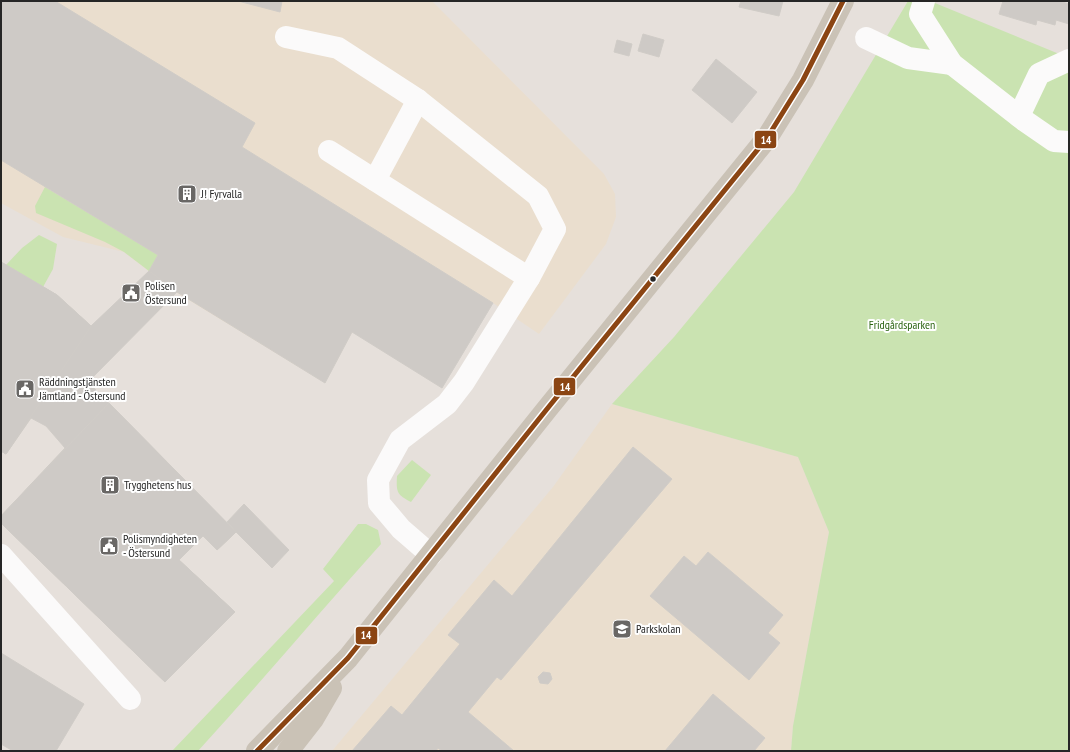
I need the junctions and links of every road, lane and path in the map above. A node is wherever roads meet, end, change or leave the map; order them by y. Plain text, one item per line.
1 (843, 1) edge
2 (924, 1) edge
3 (286, 37) dead end
4 (866, 38) dead end
5 (1069, 60) edge
6 (952, 64) junction
7 (418, 100) junction
8 (1019, 116) junction
9 (1069, 142) edge
10 (329, 151) dead end
11 (375, 180) junction
12 (529, 278) junction
13 (1, 555) edge
14 (431, 555) junction
15 (348, 658) junction
16 (130, 699) dead end
17 (257, 751) edge
18 (288, 751) edge

1 - 14 main road
2 - 6 lane
3 - 7 lane
4 - 6 lane
5 - 8 lane
6 - 8 lane
7 - 11 lane
7 - 12 lane
8 - 9 lane
10 - 11 lane
11 - 12 lane
12 - 14 lane
13 - 16 lane
14 - 15 main road
15 - 17 main road
15 - 18 main road

